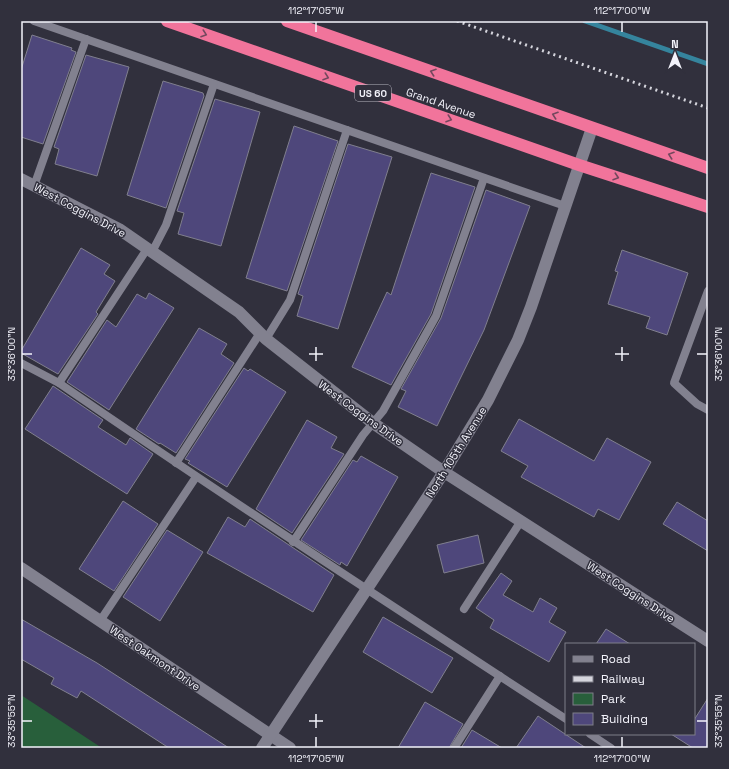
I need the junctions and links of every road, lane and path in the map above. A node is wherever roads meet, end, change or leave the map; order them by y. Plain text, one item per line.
1 (34, 21) edge
2 (167, 21) edge
3 (287, 21) edge
4 (86, 39) junction
5 (214, 84) junction
6 (592, 128) junction
7 (347, 130) junction
8 (579, 165) junction
9 (708, 168) edge
10 (484, 178) junction
11 (21, 179) edge
12 (34, 186) junction
13 (565, 206) junction
14 (708, 207) edge
15 (150, 251) junction
16 (708, 291) edge
17 (263, 336) junction
18 (21, 363) edge
19 (59, 383) junction
20 (708, 410) edge
21 (373, 423) junction
22 (176, 463) junction
23 (444, 472) junction
24 (196, 477) junction
25 (521, 521) junction
26 (293, 542) junction
27 (21, 568) edge
28 (367, 589) junction
29 (464, 609) dead end
30 (100, 621) junction
31 (708, 641) edge
32 (500, 676) junction
33 (565, 718) edge
34 (592, 735) edge
35 (270, 736) junction
36 (262, 748) edge
37 (290, 748) edge
38 (454, 748) edge
39 (611, 748) edge

1 - 4 lane
2 -> 8 highway, Grand Avenue / US 60
6 -> 3 highway
4 - 5 lane
4 - 12 lane
5 - 7 lane
5 - 15 lane
6 - 8 street, North 105th Avenue
9 -> 6 highway
7 - 10 lane
7 - 17 lane
8 - 13 street, North 105th Avenue
8 -> 14 highway, Grand Avenue / US 60
10 - 13 lane
10 - 21 lane
11 - 12 street, West Coggins Drive
12 - 15 street, West Coggins Drive
13 - 23 street, North 105th Avenue
15 - 17 street, West Coggins Drive
15 - 19 lane
16 - 20 lane
17 - 21 street, West Coggins Drive
17 - 22 lane
18 - 19 lane
19 - 22 lane
21 - 23 street, West Coggins Drive
21 - 26 lane
22 - 24 lane
23 - 25 street, West Coggins Drive
23 - 28 street, North 105th Avenue
24 - 26 lane
24 - 30 lane
25 - 29 lane
25 - 31 street, West Coggins Drive
26 - 28 lane
27 - 30 street, West Oakmont Drive
28 - 32 lane
28 - 35 street, North 105th Avenue
30 - 35 street, West Oakmont Drive
32 - 33 lane
32 - 38 lane
34 - 39 lane
35 - 36 street, North 105th Avenue
35 - 37 street, West Oakmont Drive

